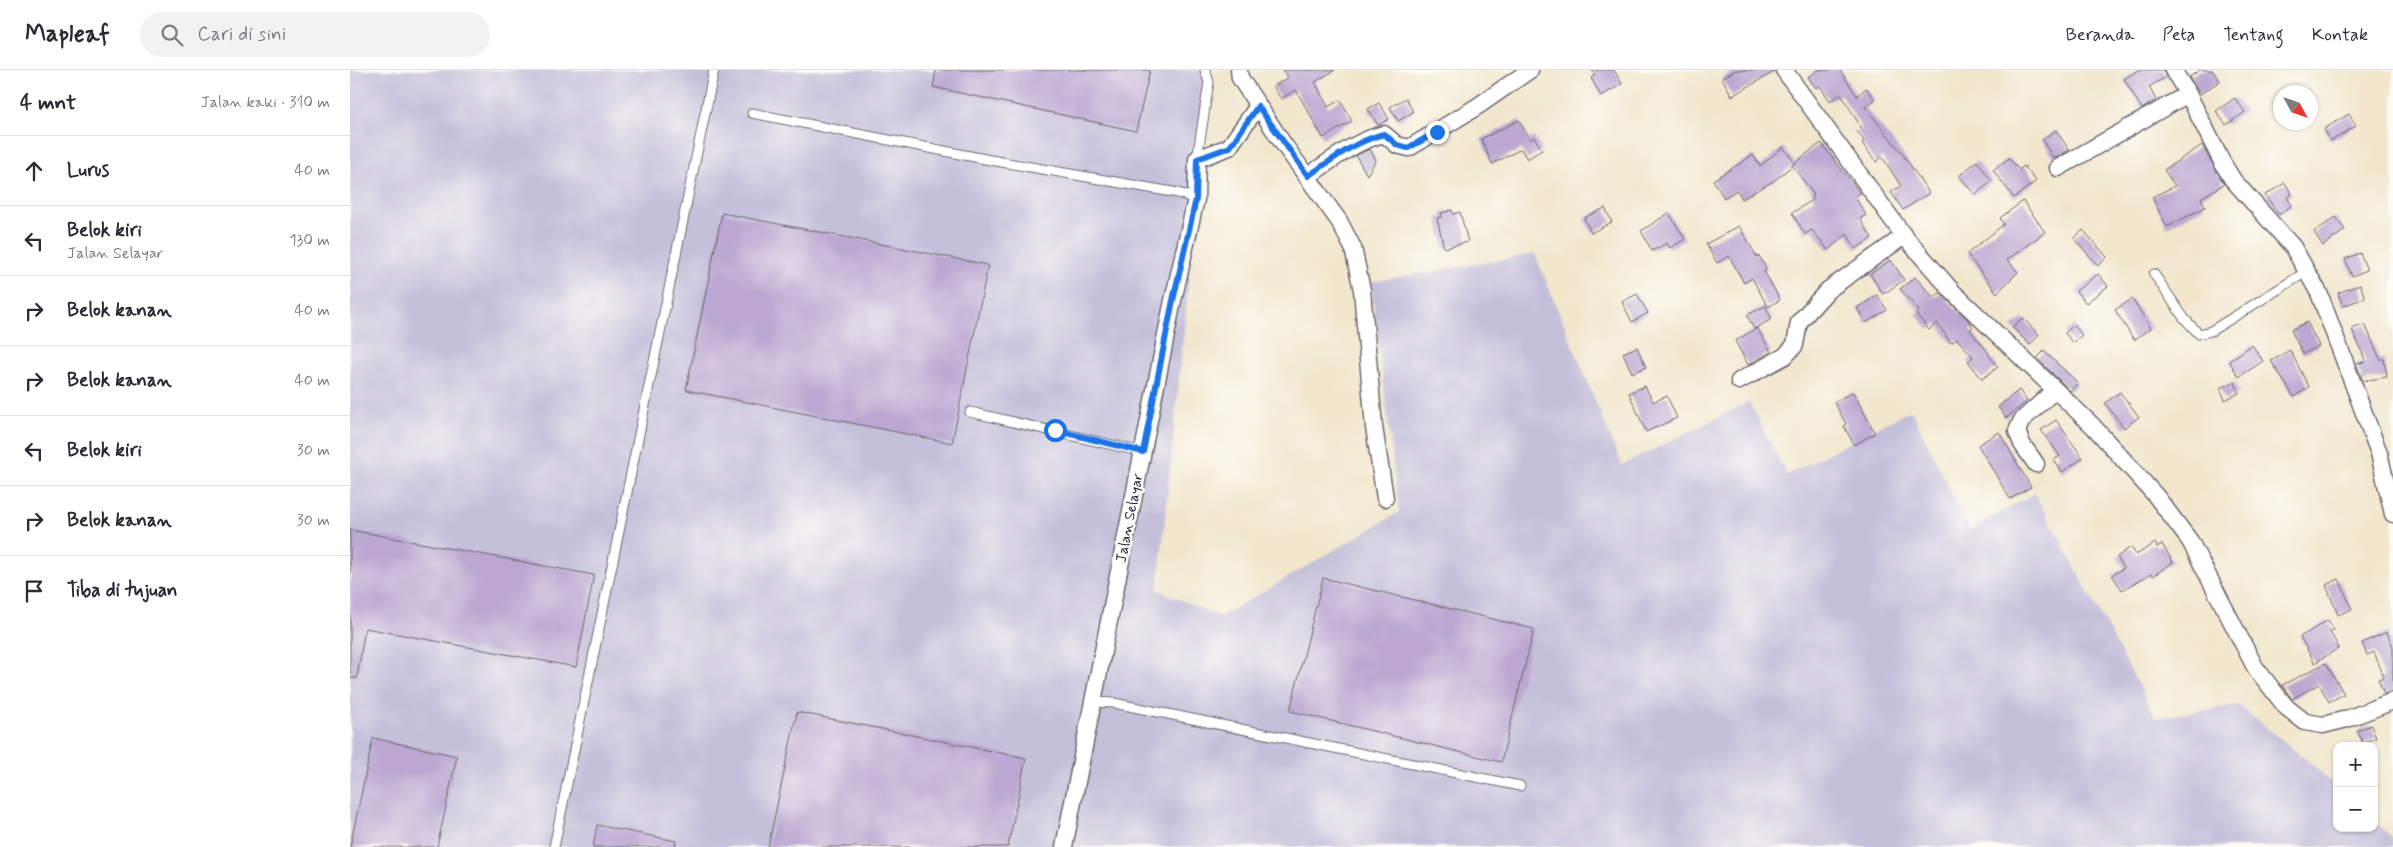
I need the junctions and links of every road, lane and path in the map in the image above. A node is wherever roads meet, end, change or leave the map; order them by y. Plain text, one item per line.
1 (714, 70) edge
2 (1205, 70) edge
3 (1239, 70) edge
4 (1530, 70) edge
5 (1784, 70) edge
6 (2173, 70) edge
7 (2188, 94) junction
8 (1258, 106) junction
9 (752, 113) dead end
10 (1197, 159) junction
11 (2058, 168) dead end
12 (1308, 176) junction
13 (1196, 199) junction
14 (1904, 236) junction
15 (2306, 272) junction
16 (2154, 274) dead end
17 (1739, 381) dead end
18 (2054, 390) junction
19 (970, 412) dead end
20 (1143, 452) junction
21 (2036, 464) dead end
22 (1385, 498) dead end
23 (2393, 514) edge
24 (2393, 701) edge
25 (1093, 702) junction
26 (1520, 786) dead end
27 (554, 847) edge
28 (1064, 847) edge

1 - 27 lane
2 - 10 lane, Jalan Selayar
3 - 8 street
4 - 12 street
5 - 14 street
6 - 7 street
7 - 11 street
7 - 15 street
8 - 10 street
8 - 12 street
9 - 13 lane
10 - 13 street, Jalan Selayar
12 - 22 street
13 - 20 street, Jalan Selayar
14 - 17 street
14 - 18 street
15 - 16 lane
15 - 23 street
18 - 21 street
18 - 24 street
19 - 20 lane
20 - 25 street, Jalan Selayar
25 - 26 lane
25 - 28 street, Jalan Selayar

